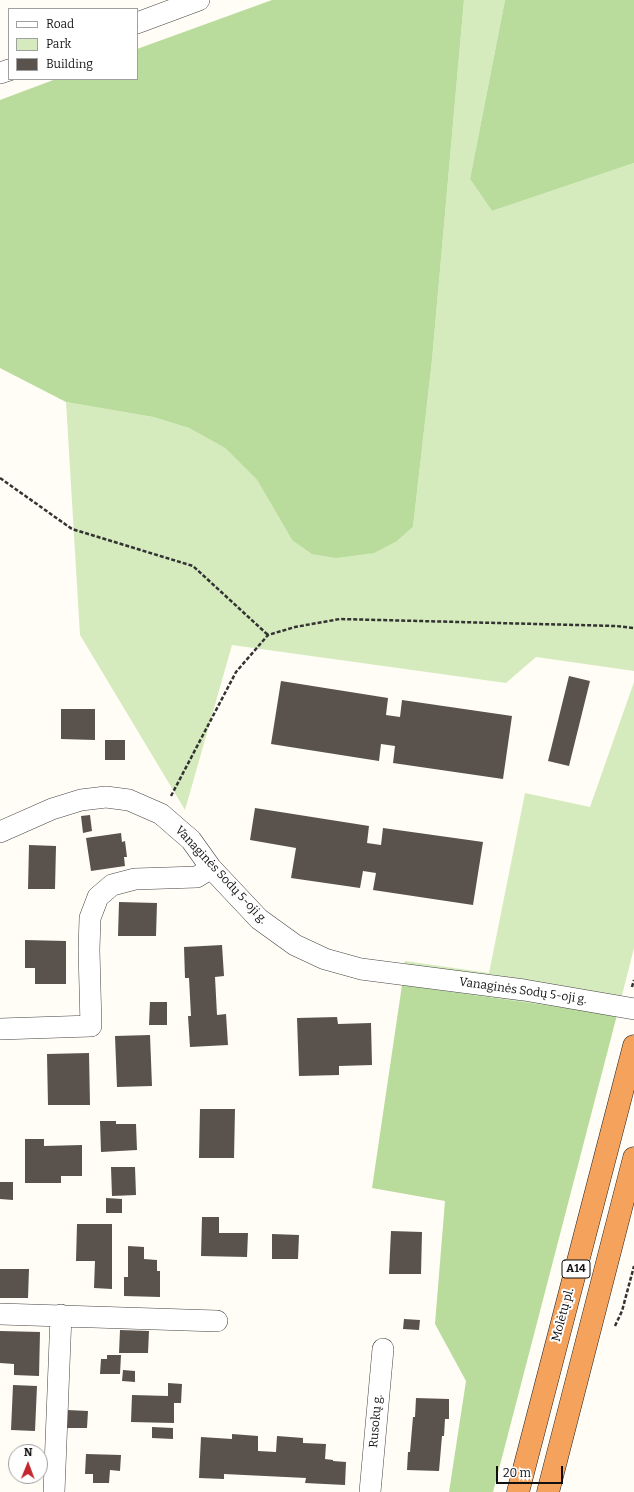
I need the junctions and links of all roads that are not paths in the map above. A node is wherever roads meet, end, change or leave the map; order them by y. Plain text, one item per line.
1 (199, 0) edge
2 (138, 23) edge
3 (0, 832) edge
4 (211, 868) junction
5 (634, 1009) edge
6 (0, 1029) edge
7 (634, 1046) edge
8 (634, 1158) edge
9 (0, 1314) edge
10 (61, 1315) junction
11 (217, 1321) dead end
12 (383, 1349) dead end
13 (54, 1492) edge
14 (370, 1492) edge
15 (518, 1492) edge
16 (548, 1492) edge

1 - 2 street
3 - 4 street, Vanaginės Sodų 5-oji g.
4 - 5 street, Vanaginės Sodų 5-oji g.
4 - 6 street
7 - 15 highway, Molėtų pl. / A14
8 - 16 highway, A14
9 - 10 street
10 - 11 street
10 - 13 street
12 - 14 street, Rusokų g.

